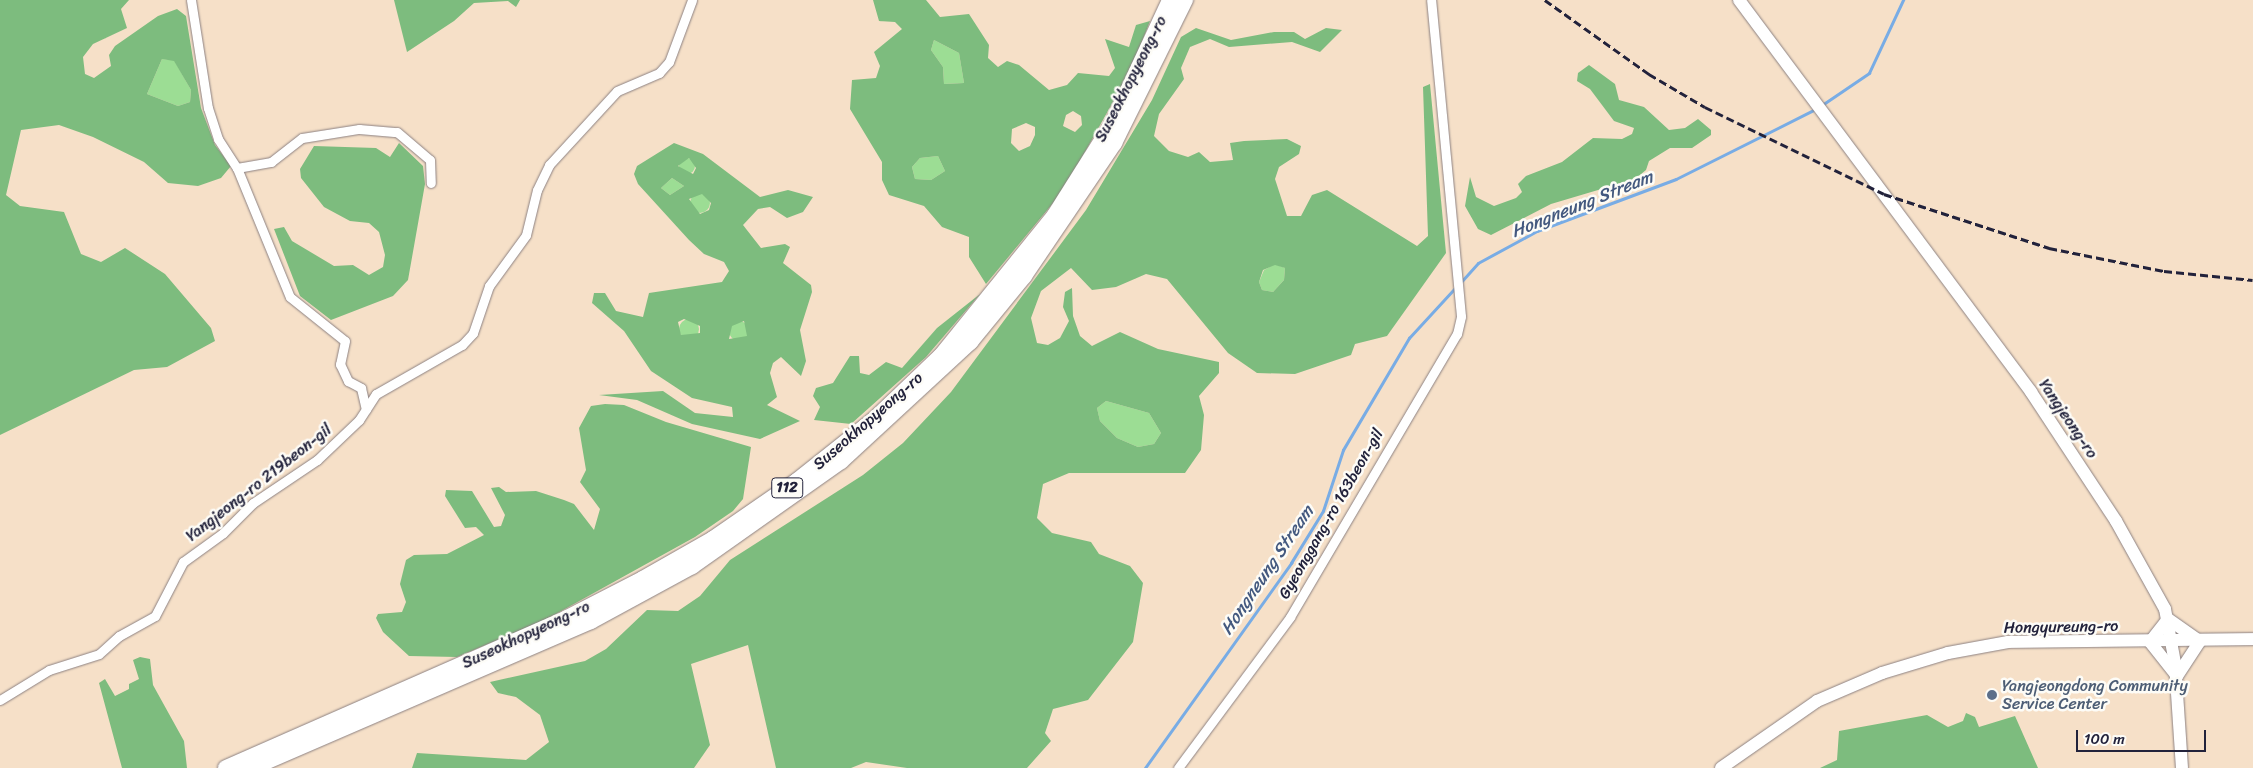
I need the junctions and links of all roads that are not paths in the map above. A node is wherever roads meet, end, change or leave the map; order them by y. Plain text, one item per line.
1 (191, 0) edge
2 (692, 0) edge
3 (1170, 0) edge
4 (1185, 0) edge
5 (1431, 0) edge
6 (1738, 0) edge
7 (237, 168) junction
8 (431, 183) dead end
9 (366, 410) junction
10 (2168, 619) junction
11 (2253, 640) edge
12 (2200, 641) junction
13 (2150, 642) junction
14 (2173, 642) junction
15 (2176, 676) junction
16 (0, 700) edge
17 (226, 768) edge
18 (251, 768) edge
19 (1178, 768) edge
20 (1721, 768) edge
21 (2182, 768) edge

1 - 7 street
2 - 9 street, Yangjeong-ro 219beon-gil
3 - 17 highway, Suseokhopyeong-ro / 112
4 - 18 highway, Suseokhopyeong-ro / 112
5 - 19 street, Gyeonggang-ro 163beon-gil
6 - 10 main road, Yangjeong-ro
7 - 8 street
7 - 9 street
9 - 16 street, Yangjeong-ro 219beon-gil
10 - 12 main road
10 - 13 main road
10 - 14 main road, Yangjeong-ro
11 - 12 main road, Hongyureung-ro
12 - 14 main road, Hongyureung-ro
12 - 15 main road
13 - 14 main road, Hongyureung-ro
13 - 15 main road
13 - 20 main road, Hongyureung-ro
14 - 15 main road, Yangjeong-ro
15 - 21 main road, Yangjeong-ro

